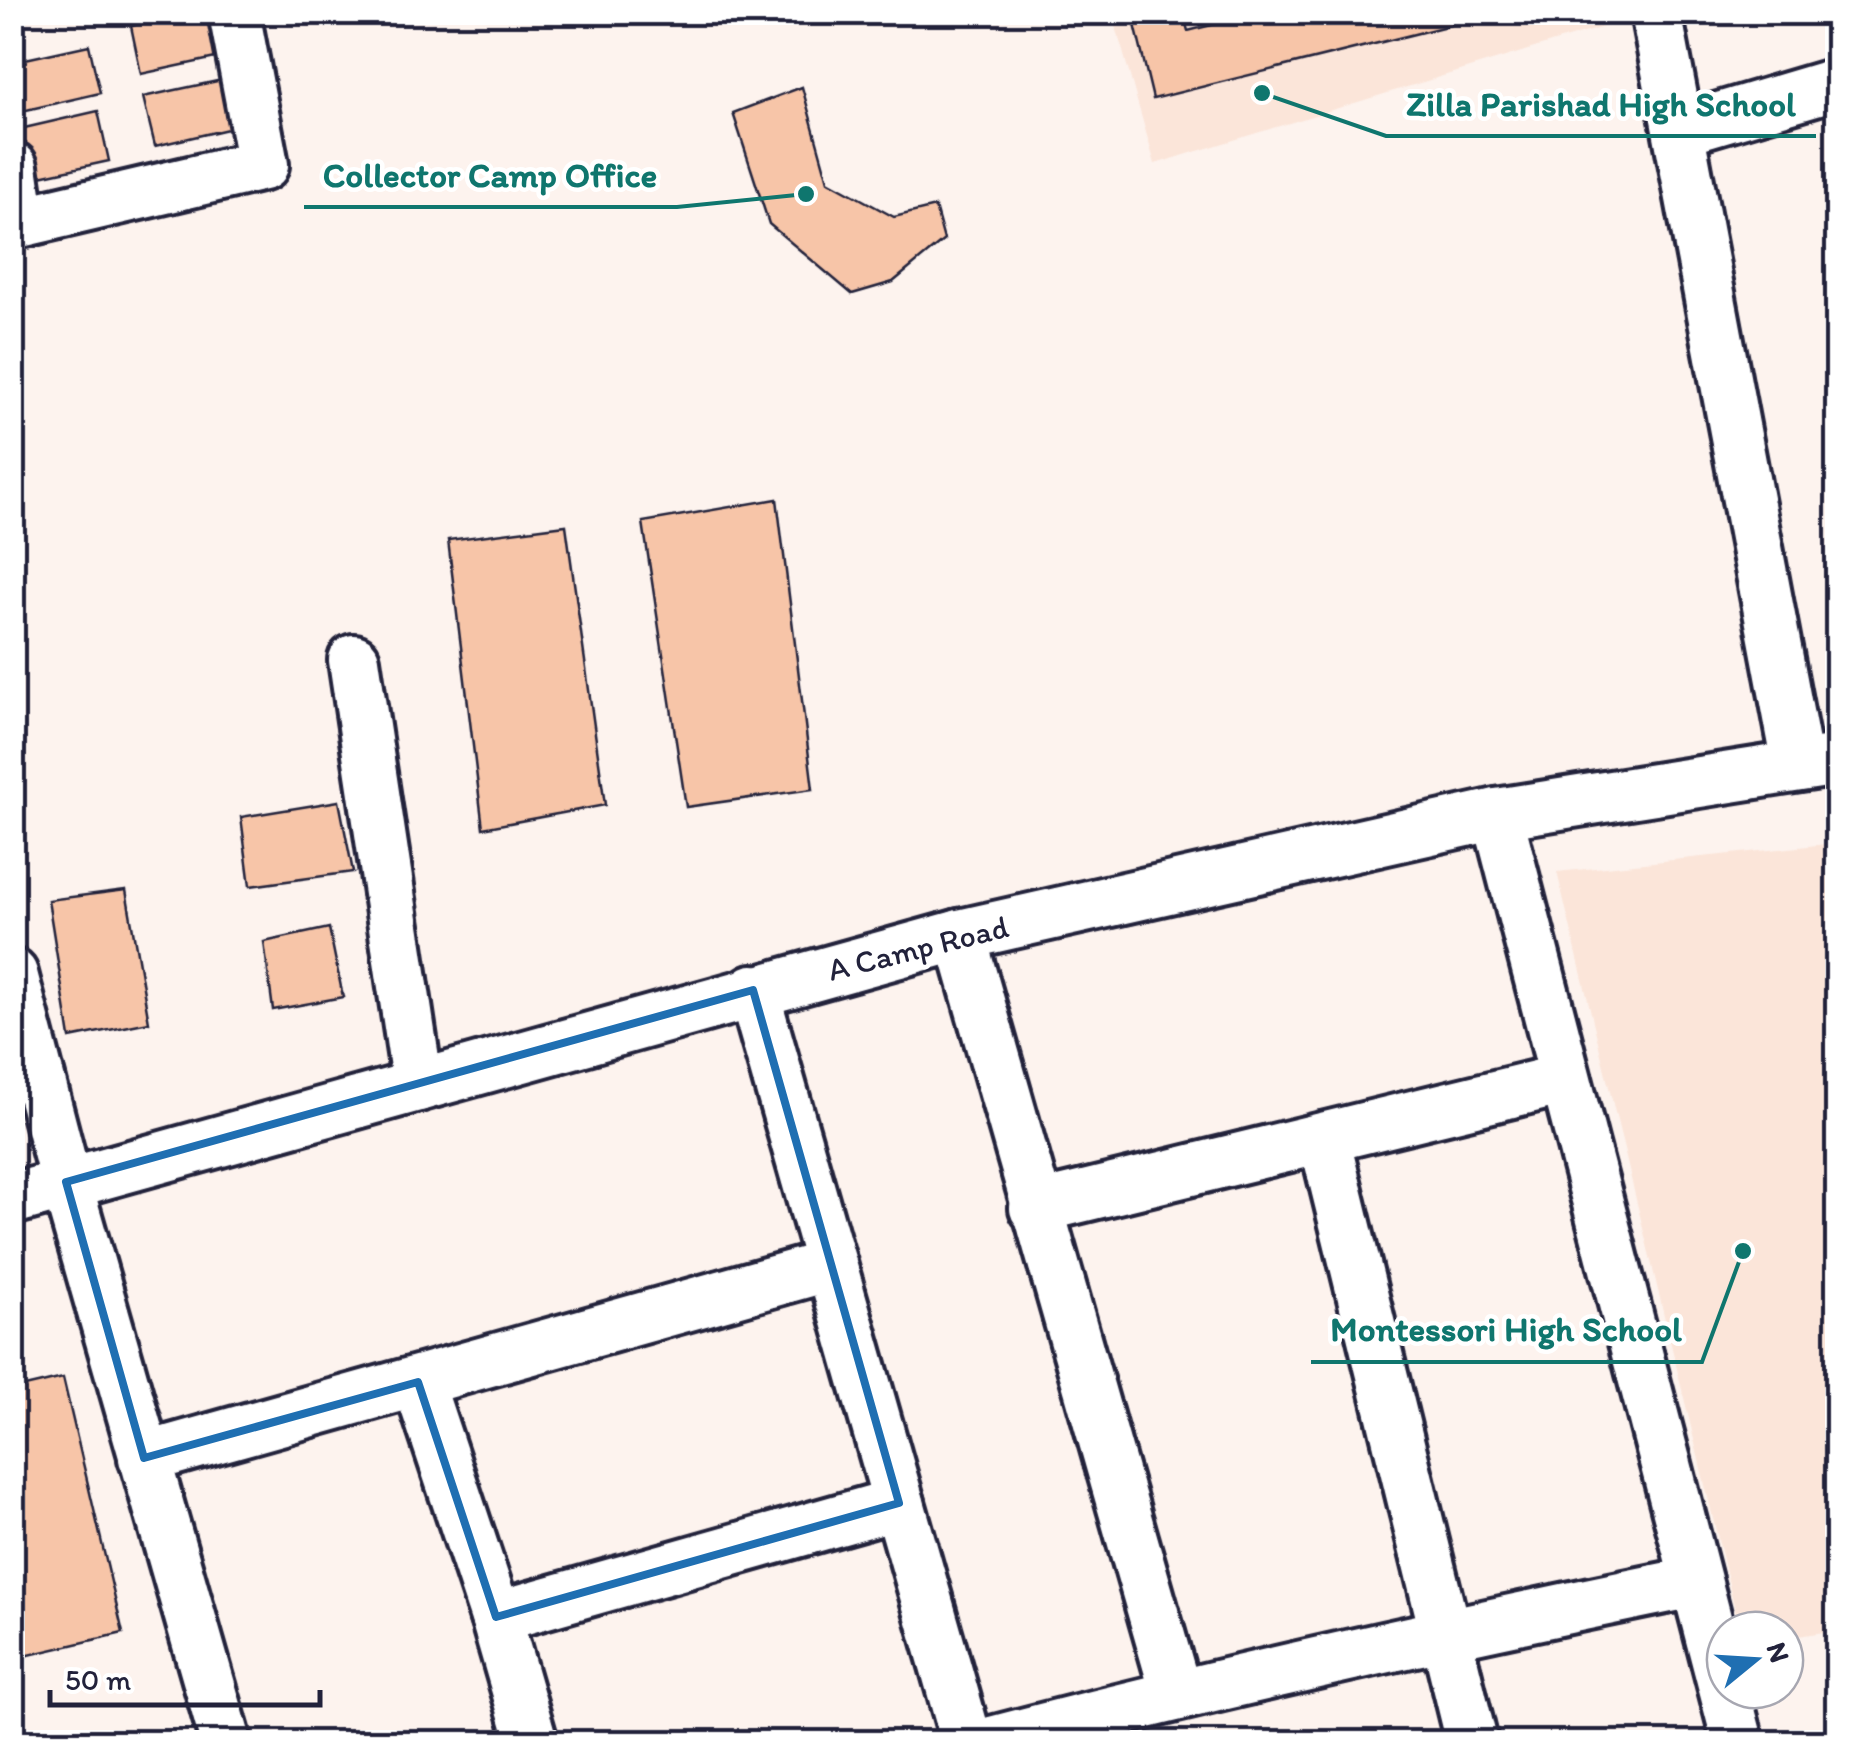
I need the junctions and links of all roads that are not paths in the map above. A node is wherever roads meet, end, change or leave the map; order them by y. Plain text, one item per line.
1 (234, 12) edge
2 (1656, 12) edge
3 (1838, 83) edge
4 (1679, 130) junction
5 (12, 167) edge
6 (354, 660) dead end
7 (1818, 762) edge
8 (1497, 814) junction
9 (960, 935) junction
10 (12, 974) edge
11 (753, 990) junction
12 (1564, 1080) junction
13 (418, 1086) junction
14 (1324, 1138) junction
15 (66, 1182) junction
16 (12, 1199) edge
17 (1036, 1208) junction
18 (832, 1266) junction
19 (418, 1382) junction
20 (144, 1458) junction
21 (899, 1503) junction
22 (1694, 1582) junction
23 (496, 1617) junction
24 (1444, 1633) junction
25 (1176, 1693) junction
26 (226, 1742) edge
27 (532, 1742) edge
28 (967, 1742) edge
29 (992, 1742) edge
30 (1472, 1742) edge
31 (1738, 1742) edge

1 - 5 street
2 - 4 street
3 - 4 street
4 - 7 street
6 - 13 street
7 - 8 street, A Camp Road
8 - 9 street, A Camp Road
8 - 12 street
9 - 11 street, A Camp Road
9 - 17 street
10 - 15 street
11 - 13 street, A Camp Road
11 - 18 street
12 - 14 street
12 - 22 street
13 - 15 street, A Camp Road
14 - 17 street
14 - 24 street
15 - 16 street, A Camp Road
15 - 20 street
17 - 25 street
18 - 19 street
18 - 21 street
19 - 20 street
19 - 23 street
20 - 26 street
21 - 23 street
21 - 28 street
22 - 24 street
22 - 31 street
23 - 27 street
24 - 25 street
24 - 30 street
25 - 29 street

